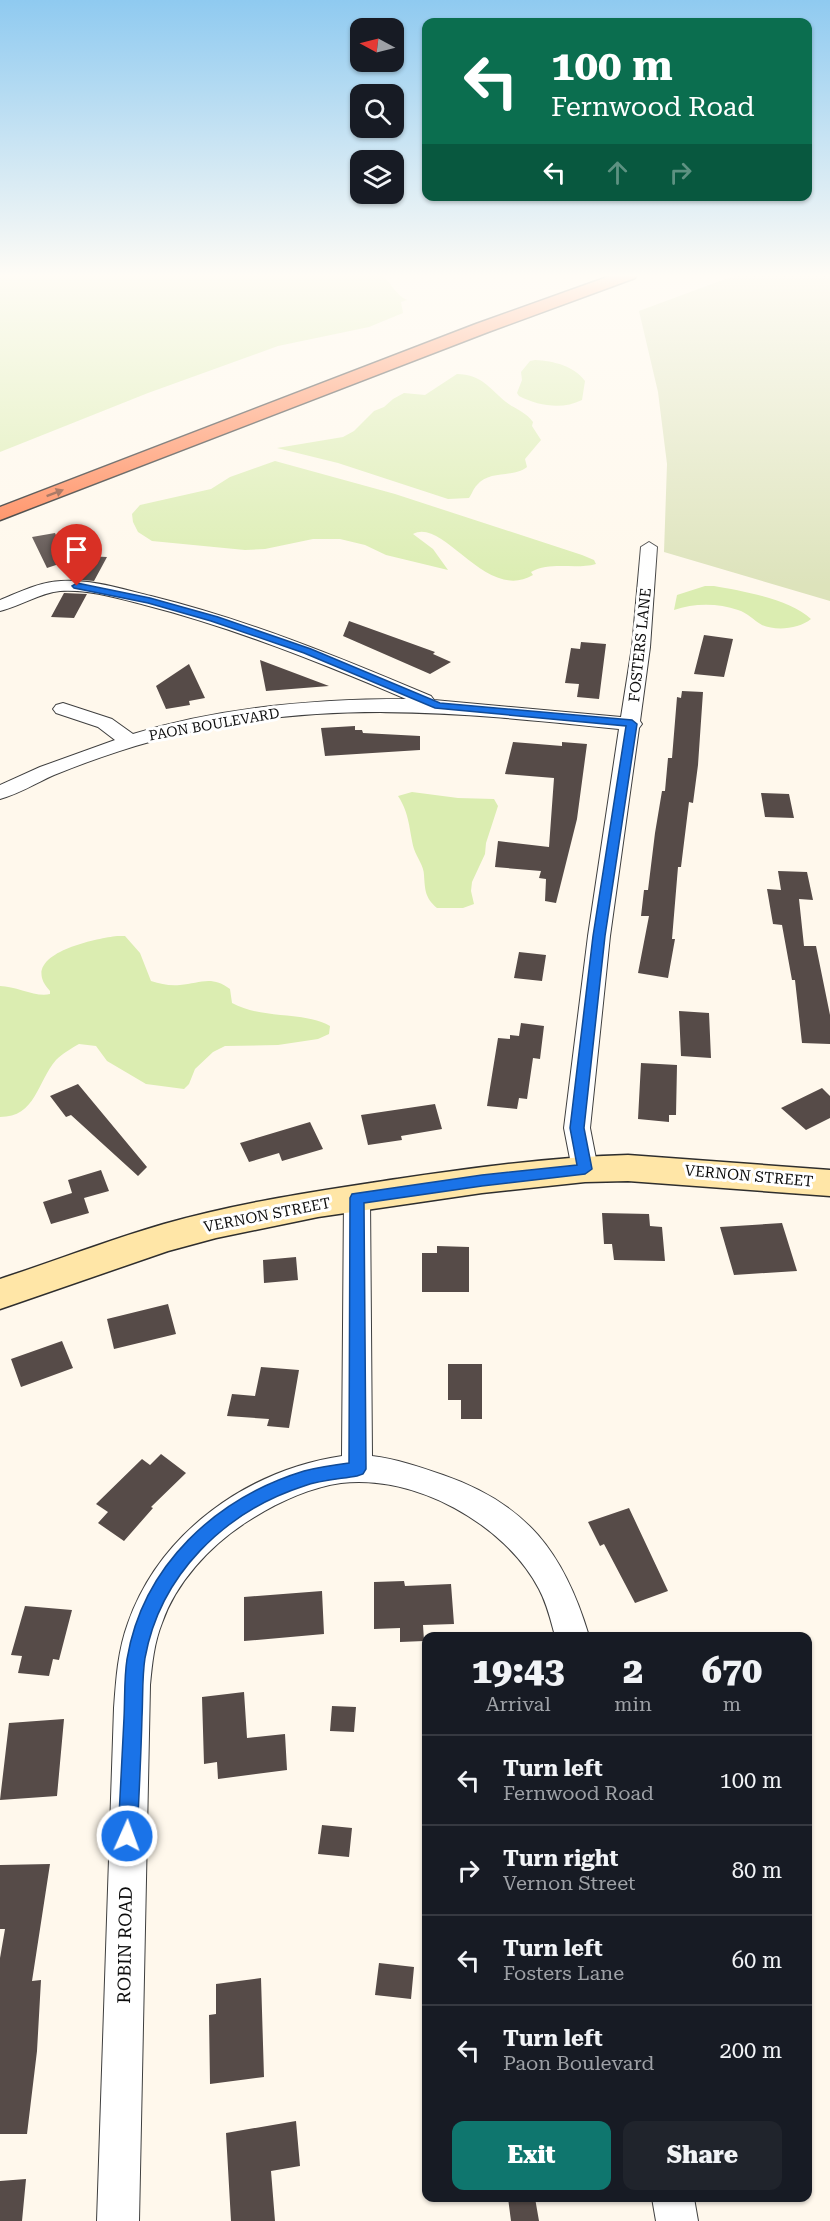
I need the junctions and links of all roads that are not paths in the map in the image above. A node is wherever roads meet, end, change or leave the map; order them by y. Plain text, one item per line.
1 (351, 379) edge
2 (0, 514) edge
3 (649, 547) dead end
4 (0, 606) edge
5 (439, 706) junction
6 (63, 709) dead end
7 (632, 724) junction
8 (129, 741) junction
9 (0, 793) edge
10 (585, 1169) junction
11 (830, 1183) edge
12 (357, 1198) junction
13 (0, 1294) edge
14 (357, 1469) junction
15 (571, 1632) edge
16 (674, 2202) edge
17 (118, 2221) edge
18 (676, 2221) edge

2 -> 1 highway
3 - 7 street, FOSTERS LANE
4 - 5 street, PAON BOULEVARD
5 - 7 street, PAON BOULEVARD
5 - 8 street, PAON BOULEVARD
6 - 8 street
7 - 10 street, FOSTERS LANE
8 - 9 street, PAON BOULEVARD
10 - 11 main road, VERNON STREET
10 - 12 main road, VERNON STREET
12 - 13 main road, VERNON STREET
12 - 14 street
14 - 15 street, ROBIN ROAD
14 - 17 street, ROBIN ROAD
16 - 18 street

